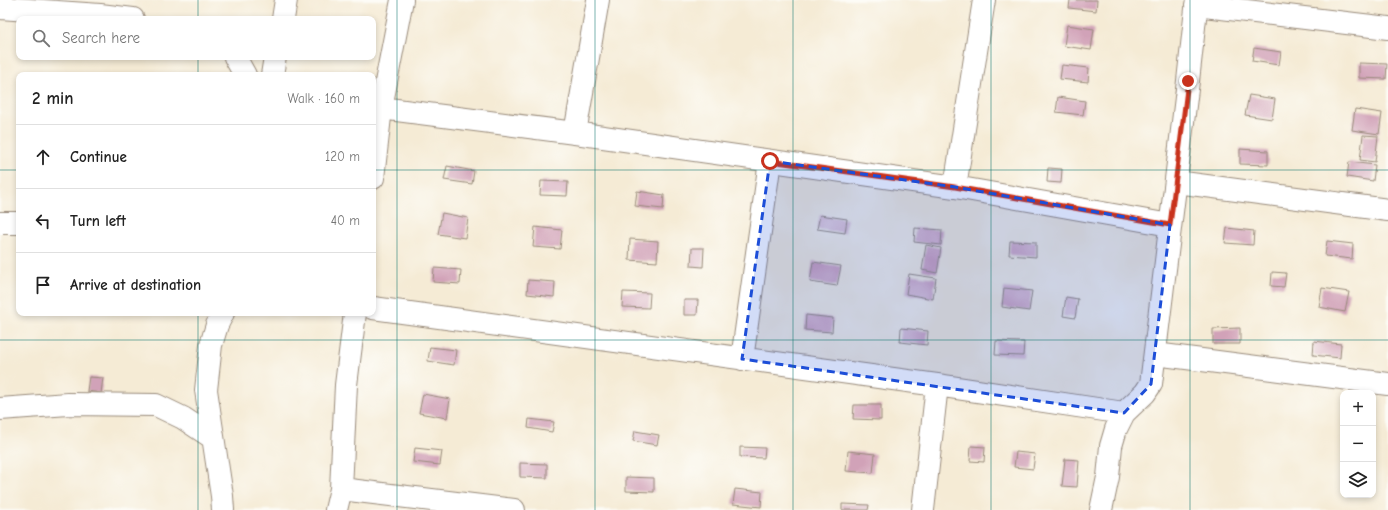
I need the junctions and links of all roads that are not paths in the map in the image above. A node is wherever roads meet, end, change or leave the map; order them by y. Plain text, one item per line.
1 (286, 0) edge
2 (402, 0) edge
3 (598, 0) edge
4 (984, 0) edge
5 (1196, 2) edge
6 (0, 8) edge
7 (108, 16) edge
8 (283, 16) edge
9 (1388, 28) edge
10 (237, 60) edge
11 (274, 60) edge
12 (243, 72) edge
13 (272, 72) edge
14 (381, 108) junction
15 (576, 133) junction
16 (376, 152) edge
17 (770, 161) junction
18 (1176, 182) junction
19 (955, 187) junction
20 (1388, 210) edge
21 (16, 222) edge
22 (0, 223) edge
23 (1170, 225) junction
24 (376, 308) edge
25 (222, 316) edge
26 (355, 316) edge
27 (1155, 354) junction
28 (742, 359) junction
29 (1388, 384) edge
30 (937, 385) junction
31 (0, 409) edge
32 (1124, 413) junction
33 (213, 438) junction
34 (341, 488) junction
35 (222, 510) edge
36 (336, 510) edge
37 (514, 510) edge
38 (923, 510) edge
39 (1101, 510) edge

1 - 8 street
2 - 14 street
3 - 15 street
4 - 19 street
5 - 9 street
5 - 18 street
6 - 7 street
10 - 12 street
11 - 13 street
14 - 15 street
14 - 16 street
15 - 17 street
17 - 19 street
17 - 28 street
18 - 20 street
18 - 23 street
19 - 23 street
21 - 22 street
23 - 27 street
24 - 28 street
25 - 33 street
26 - 34 street
27 - 29 street
27 - 32 street
28 - 30 street
30 - 32 street
30 - 38 street
31 - 33 street
32 - 39 street
33 - 35 street
34 - 36 street
34 - 37 street

